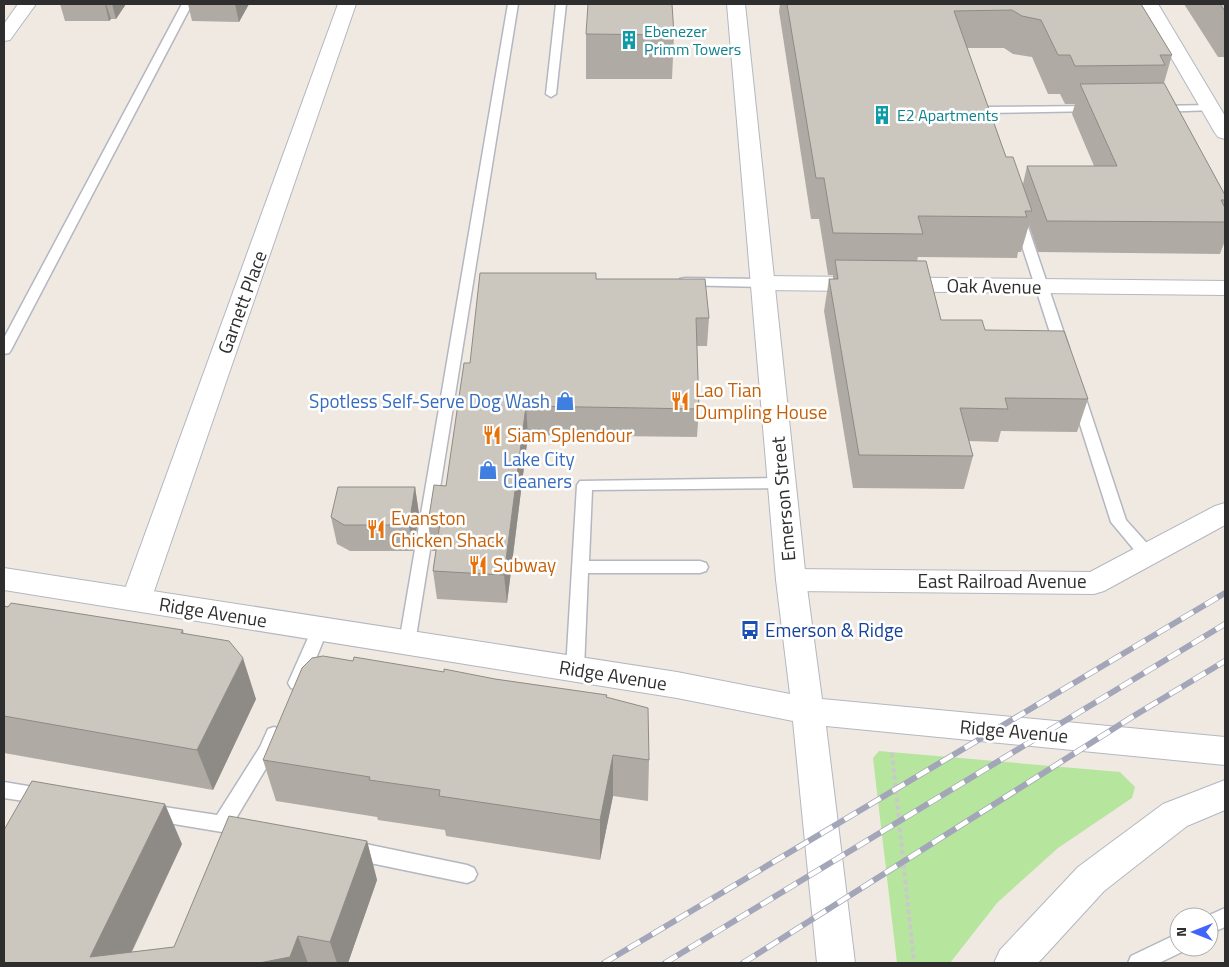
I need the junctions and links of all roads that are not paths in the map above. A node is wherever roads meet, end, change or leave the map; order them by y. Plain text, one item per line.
1 (27, 4) edge
2 (187, 4) edge
3 (347, 4) edge
4 (513, 4) edge
5 (561, 4) edge
6 (736, 4) edge
7 (1149, 4) edge
8 (4, 36) edge
9 (551, 94) dead end
10 (977, 94) edge
11 (1211, 108) junction
12 (1101, 109) edge
13 (1141, 109) edge
14 (1225, 133) edge
15 (1013, 201) edge
16 (676, 282) edge
17 (762, 283) junction
18 (1041, 286) junction
19 (1225, 288) edge
20 (4, 350) edge
21 (1064, 357) edge
22 (1074, 384) edge
23 (782, 483) junction
24 (1225, 513) edge
25 (1147, 554) junction
26 (581, 567) junction
27 (700, 567) dead end
28 (4, 579) edge
29 (791, 580) junction
30 (136, 600) junction
31 (320, 629) junction
32 (407, 643) junction
33 (575, 669) junction
34 (290, 697) edge
35 (807, 711) junction
36 (282, 715) edge
37 (1225, 751) edge
38 (4, 790) edge
39 (1225, 795) edge
40 (61, 799) edge
41 (137, 811) edge
42 (222, 824) junction
43 (242, 828) edge
44 (330, 846) edge
45 (467, 874) dead end
46 (1169, 947) edge
47 (836, 963) edge
48 (1012, 963) edge
49 (1138, 963) edge

1 - 8 street
2 - 20 lane
3 - 30 street, Garnett Place
4 - 32 lane
5 - 9 lane
6 - 17 street, Emerson Street
7 - 11 street
10 - 12 lane
11 - 13 lane
11 - 14 street
15 - 18 lane
16 - 17 lane
17 - 18 street, Oak Avenue
17 - 23 street, Emerson Street
18 - 19 street, Oak Avenue
18 - 21 lane
22 - 25 lane
23 - 26 lane
23 - 29 street, Emerson Street
24 - 25 street, East Railroad Avenue
25 - 29 street, East Railroad Avenue
26 - 27 lane
26 - 33 lane
28 - 30 street, Ridge Avenue
29 - 35 street, Emerson Street
30 - 31 street, Ridge Avenue
31 - 32 street, Ridge Avenue
31 - 34 lane
32 - 33 street, Ridge Avenue
33 - 35 street, Ridge Avenue
35 - 37 street, Ridge Avenue
35 - 47 street, Emerson Street
36 - 42 lane
38 - 40 lane
39 - 48 street
41 - 42 lane
42 - 43 lane
44 - 45 lane
46 - 49 lane

